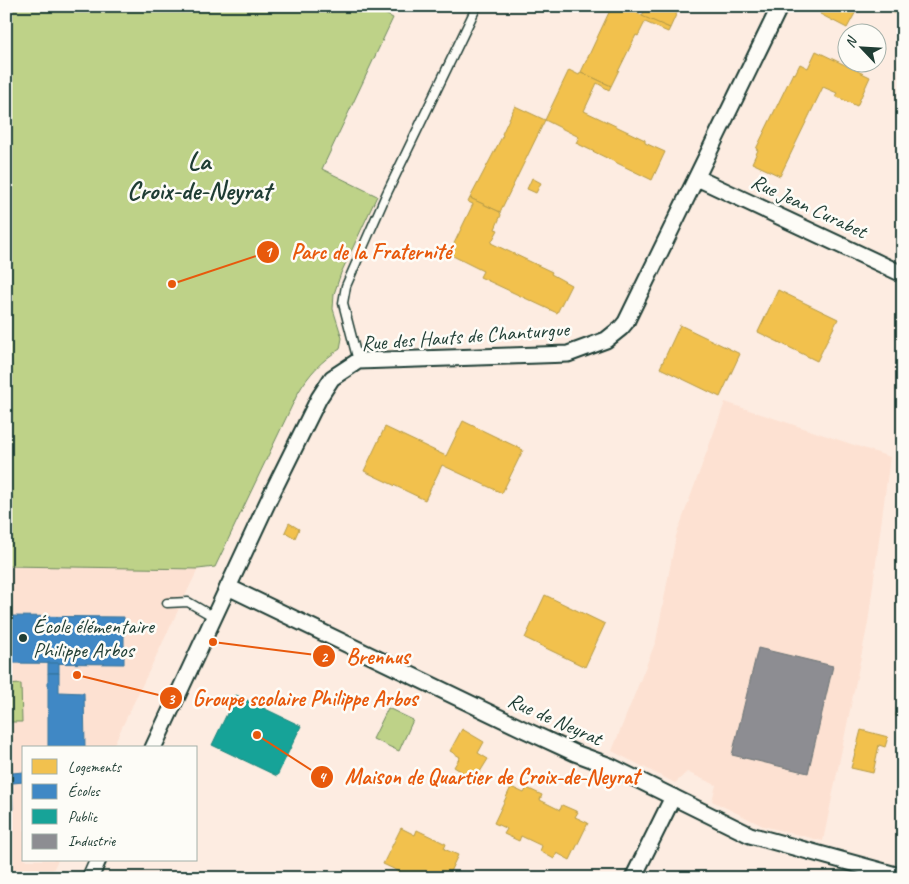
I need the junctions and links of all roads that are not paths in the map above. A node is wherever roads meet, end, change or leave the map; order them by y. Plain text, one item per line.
1 (478, 6) edge
2 (780, 6) edge
3 (697, 178) junction
4 (903, 272) edge
5 (358, 361) junction
6 (228, 587) junction
7 (167, 603) dead end
8 (214, 617) junction
9 (154, 746) edge
10 (673, 797) junction
11 (97, 862) edge
12 (903, 877) edge
13 (90, 878) edge
14 (633, 878) edge

1 - 5 lane
2 - 3 street, Rue des Hauts de Chanturgue
3 - 4 street, Rue Jean Curabet
3 - 5 street, Rue des Hauts de Chanturgue
5 - 6 street, Rue des Hauts de Chanturgue
6 - 8 street, Rue des Hauts de Chanturgue
6 - 10 street, Rue de Neyrat
7 - 8 lane
8 - 9 street, Rue des Hauts de Chanturgue
10 - 12 street, Rue de Neyrat
10 - 14 street
11 - 13 street

